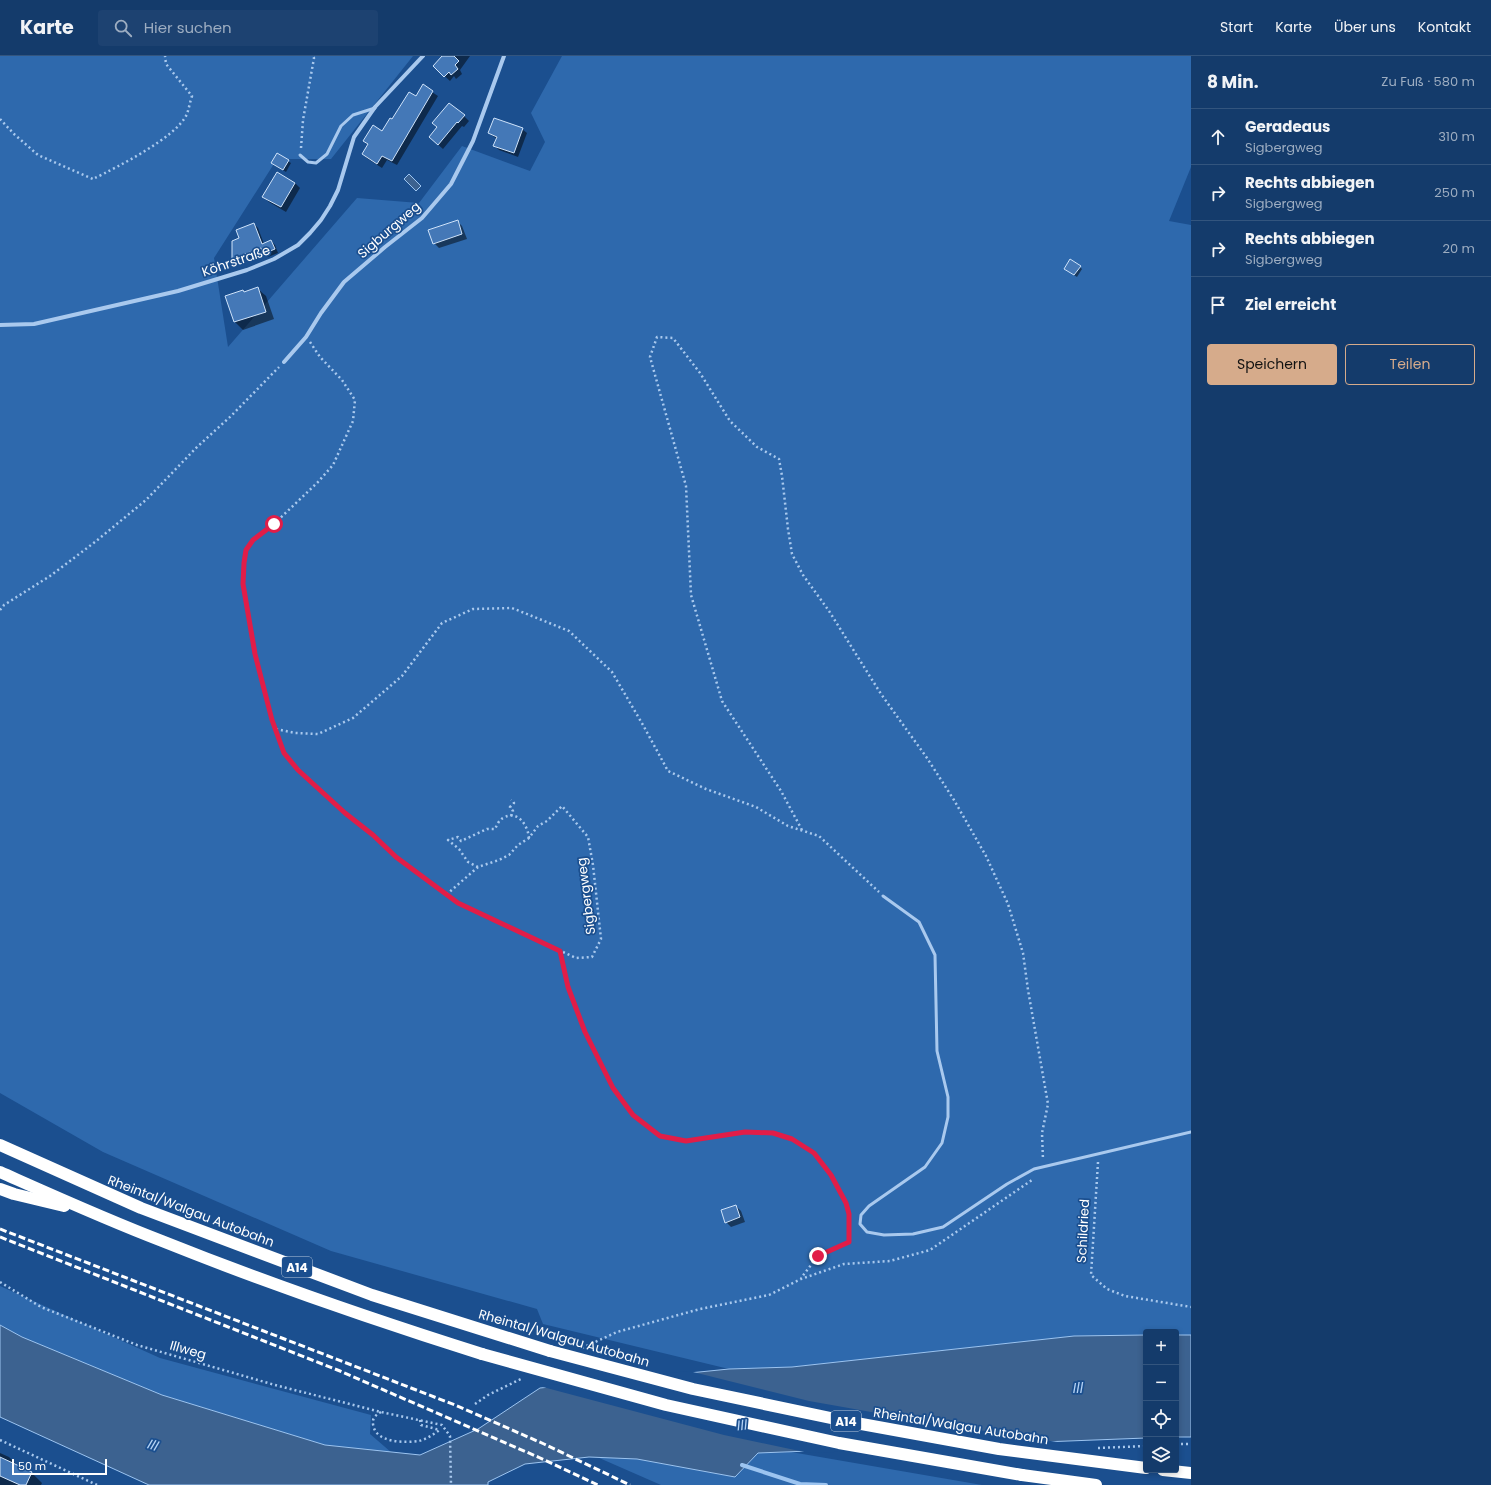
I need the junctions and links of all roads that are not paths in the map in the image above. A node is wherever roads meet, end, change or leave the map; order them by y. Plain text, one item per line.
1 (424, 56) edge
2 (504, 56) edge
3 (375, 107) junction
4 (300, 155) road end
5 (0, 325) edge
6 (284, 362) road end
7 (883, 896) road end
8 (1191, 1132) edge
9 (0, 1145) edge
10 (0, 1172) edge
11 (0, 1188) edge
12 (96, 1214) junction
13 (1143, 1468) edge
14 (1179, 1472) edge
15 (1191, 1473) edge
16 (1096, 1485) edge

1 - 3 street, Köhrstraße
2 - 6 street, Sigburgweg
3 - 4 lane
3 - 5 street, Köhrstraße
7 - 8 lane
9 - 13 highway, Rheintal/Walgau Autobahn / A14, bridge
10 - 12 highway, A14
11 - 12 highway
12 - 16 highway, A14, bridge
14 - 15 highway

